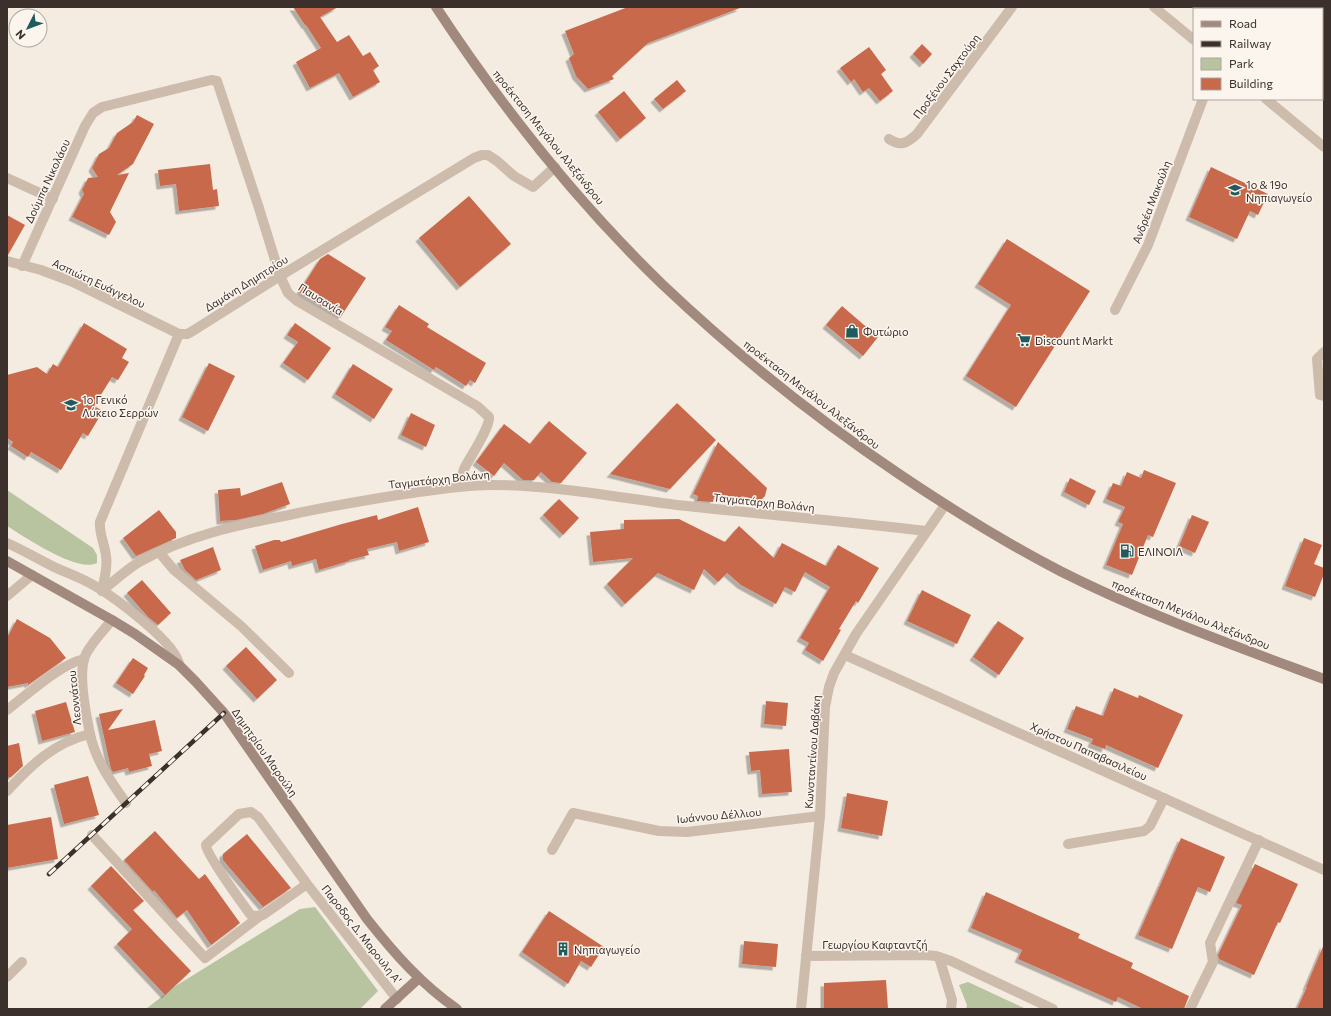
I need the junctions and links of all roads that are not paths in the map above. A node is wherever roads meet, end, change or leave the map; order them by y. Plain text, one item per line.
1 (436, 7) edge
2 (1012, 7) edge
3 (1154, 7) edge
4 (1193, 39) edge
5 (1203, 100) edge
6 (1267, 100) edge
7 (98, 109) joint
8 (889, 139) dead end
9 (1324, 147) edge
10 (554, 167) junction
11 (7, 178) edge
12 (52, 198) junction
13 (7, 261) edge
14 (22, 266) junction
15 (280, 276) junction
16 (1115, 310) dead end
17 (178, 334) junction
18 (1324, 352) edge
19 (1322, 396) edge
20 (459, 487) junction
21 (944, 505) junction
22 (926, 531) junction
23 (7, 543) edge
24 (159, 552) junction
25 (7, 561) edge
26 (32, 575) junction
27 (102, 591) junction
28 (7, 596) edge
29 (112, 620) junction
30 (845, 654) junction
31 (84, 659) junction
32 (178, 665) junction
33 (289, 673) dead end
34 (1324, 679) edge
35 (7, 710) edge
36 (90, 734) junction
37 (7, 791) edge
38 (1164, 798) junction
39 (126, 803) dead end
40 (820, 816) junction
41 (92, 835) dead end
42 (1259, 840) junction
43 (1068, 844) dead end
44 (552, 850) dead end
45 (1324, 870) edge
46 (307, 884) junction
47 (260, 916) junction
48 (806, 956) junction
49 (939, 957) junction
50 (22, 962) dead end
51 (7, 977) edge
52 (419, 978) junction
53 (397, 999) junction
54 (385, 1009) edge
55 (457, 1009) edge
56 (801, 1009) edge
57 (951, 1009) edge
58 (1053, 1009) edge
59 (1190, 1009) edge

1 - 10 main road, προέκταση Μεγάλου Αλεξάνδρου
2 - 8 street, Προξένου Σαχτούρη
3 - 4 street
5 - 16 street, Ανδρέα Μακούλη
6 - 9 street
7 - 12 street, Δούμπα Νικολάου
7 - 15 street, Παυσανία
10 - 15 street, Δαμάνη Δημητρίου
10 - 21 main road, προέκταση Μεγάλου Αλεξάνδρου
11 - 12 street
12 - 14 street, Δούμπα Νικολάου
13 - 14 street, Ασπιώτη Ευάγγελου
14 - 17 street, Ασπιώτη Ευάγγελου
15 - 17 street, Δαμάνη Δημητρίου
15 - 20 street, Παυσανία
17 - 27 street
18 - 19 street
20 - 22 street, Ταγματάρχη Βολάνη
20 - 24 street, Ταγματάρχη Βολάνη
21 - 22 street, Κωνσταντίνου Δαβάκη
21 - 34 main road, προέκταση Μεγάλου Αλεξάνδρου
22 - 30 street, Κωνσταντίνου Δαβάκη
23 - 27 street
24 - 27 street, Ταγματάρχη Βολάνη
24 - 33 street
25 - 26 main road, Δημητρίου Μαρούλη
26 - 28 street
26 - 29 main road, Δημητρίου Μαρούλη
27 - 32 street
29 - 31 street, Λεοννάτου
29 - 32 main road, Δημητρίου Μαρούλη
30 - 38 street, Χρήστου Παπαβασιλείου
30 - 40 street, Κωνσταντίνου Δαβάκη
31 - 35 street, Λεοννάτου
31 - 36 street, Λεοννάτου
32 - 52 main road, Δημητρίου Μαρούλη
36 - 37 street, Λεοννάτου
36 - 39 street, Λεοννάτου
38 - 42 street, Χρήστου Παπαβασιλείου
38 - 43 street
40 - 44 street, Ιωάννου Δέλλιου
40 - 48 street, Κωνσταντίνου Δαβάκη
41 - 47 street
42 - 45 street, Χρήστου Παπαβασιλείου
42 - 59 street
46 - 47 street, Παροδος Δ. Μαρουλη Α'
46 - 47 street, Παροδος Δ. Μαρουλη Α'
46 - 53 street, Παροδος Δ. Μαρουλη Α'
48 - 49 street, Γεωργίου Καφταντζή
48 - 56 street, Κωνσταντίνου Δαβάκη
49 - 57 street
49 - 58 street, Γεωργίου Καφταντζή
50 - 51 street
52 - 53 main road
52 - 55 main road, Δημητρίου Μαρούλη
53 - 54 main road

